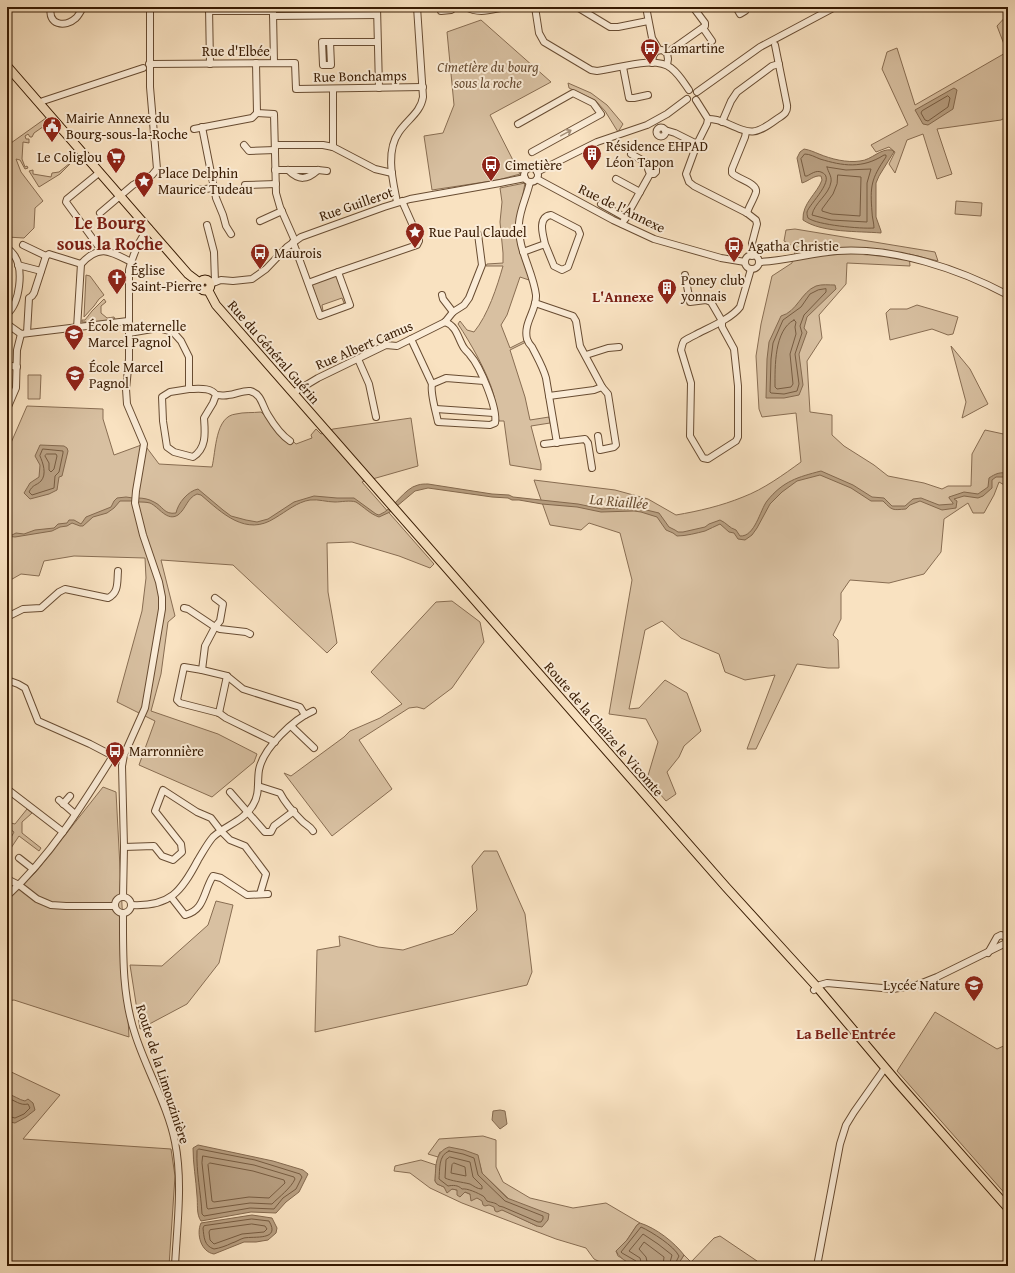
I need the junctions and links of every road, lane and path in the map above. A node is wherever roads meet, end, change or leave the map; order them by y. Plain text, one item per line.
1 (51, 7) edge
2 (83, 7) edge
3 (150, 7) edge
4 (377, 7) edge
5 (417, 7) edge
6 (441, 7) edge
7 (455, 7) edge
8 (465, 7) edge
9 (505, 7) edge
10 (535, 7) edge
11 (577, 7) edge
12 (646, 7) edge
13 (693, 7) edge
14 (736, 7) edge
15 (743, 7) edge
16 (835, 7) edge
17 (494, 8) edge
18 (209, 9) edge
19 (273, 11) edge
20 (377, 15) junction
21 (648, 21) junction
22 (703, 28) junction
23 (330, 42) dead end
24 (377, 42) junction
25 (712, 42) dead end
26 (775, 45) dead end
27 (659, 50) junction
28 (667, 53) junction
29 (256, 63) junction
30 (274, 63) junction
31 (652, 63) junction
32 (149, 64) junction
33 (210, 64) junction
34 (778, 64) junction
35 (7, 66) edge
36 (667, 66) junction
37 (623, 67) junction
38 (143, 68) dead end
39 (379, 88) junction
40 (423, 88) junction
41 (296, 89) joint
42 (333, 89) junction
43 (689, 90) junction
44 (697, 92) junction
45 (648, 95) dead end
46 (687, 99) junction
47 (696, 100) junction
48 (40, 103) junction
49 (257, 113) junction
50 (708, 119) junction
51 (722, 122) junction
52 (518, 124) dead end
53 (202, 127) junction
54 (194, 129) dead end
55 (665, 130) dead end
56 (746, 132) junction
57 (697, 144) junction
58 (244, 145) dead end
59 (333, 147) junction
60 (275, 148) junction
61 (532, 152) dead end
62 (631, 154) dead end
63 (275, 170) junction
64 (327, 171) dead end
65 (100, 172) junction
66 (537, 172) junction
67 (392, 173) junction
68 (537, 179) junction
69 (616, 179) dead end
70 (528, 180) junction
71 (276, 184) junction
72 (245, 186) dead end
73 (214, 188) junction
74 (188, 191) dead end
75 (640, 192) junction
76 (120, 195) junction
77 (400, 202) junction
78 (601, 204) dead end
79 (282, 212) junction
80 (747, 212) junction
81 (100, 213) dead end
82 (626, 218) junction
83 (260, 221) dead end
84 (622, 224) junction
85 (207, 225) dead end
86 (149, 228) junction
87 (231, 234) dead end
88 (478, 234) dead end
89 (294, 242) junction
90 (545, 244) junction
91 (23, 245) dead end
92 (7, 248) edge
93 (101, 250) junction
94 (524, 252) junction
95 (46, 256) junction
96 (752, 256) junction
97 (131, 262) junction
98 (745, 262) junction
99 (759, 262) junction
100 (81, 264) junction
101 (18, 265) junction
102 (751, 269) junction
103 (41, 271) junction
104 (338, 272) junction
105 (685, 275) dead end
106 (308, 283) junction
107 (211, 285) junction
108 (442, 295) dead end
109 (1008, 295) edge
110 (535, 303) junction
111 (453, 312) junction
112 (7, 314) edge
113 (128, 321) junction
114 (722, 321) junction
115 (445, 322) junction
116 (7, 324) edge
117 (77, 328) junction
118 (129, 333) junction
119 (24, 334) junction
120 (411, 339) junction
121 (619, 347) dead end
122 (586, 355) junction
123 (358, 359) junction
124 (7, 365) edge
125 (17, 367) junction
126 (484, 381) junction
127 (432, 384) junction
128 (602, 387) junction
129 (189, 389) junction
130 (293, 393) junction
131 (216, 395) junction
132 (549, 396) junction
133 (7, 409) edge
134 (436, 409) junction
135 (494, 413) junction
136 (376, 417) dead end
137 (598, 436) dead end
138 (290, 441) dead end
139 (556, 442) junction
140 (544, 444) dead end
141 (592, 468) dead end
142 (392, 507) joint
143 (118, 571) dead end
144 (215, 598) dead end
145 (184, 608) dead end
146 (7, 617) edge
147 (215, 627) junction
148 (250, 634) dead end
149 (202, 670) junction
150 (227, 676) junction
151 (7, 680) edge
152 (313, 711) dead end
153 (219, 712) junction
154 (305, 714) junction
155 (291, 726) junction
156 (275, 742) junction
157 (314, 748) dead end
158 (110, 761) junction
159 (122, 766) junction
160 (258, 786) junction
161 (7, 789) edge
162 (230, 792) dead end
163 (70, 796) dead end
164 (294, 811) junction
165 (248, 813) junction
166 (75, 814) junction
167 (221, 831) junction
168 (313, 831) dead end
169 (63, 832) junction
170 (124, 847) junction
171 (19, 858) dead end
172 (33, 869) junction
173 (7, 879) edge
174 (19, 885) junction
175 (260, 894) junction
176 (268, 894) dead end
177 (7, 896) edge
178 (123, 897) junction
179 (171, 898) junction
180 (131, 905) junction
181 (115, 906) junction
182 (123, 913) junction
183 (1008, 938) edge
184 (1008, 942) edge
185 (988, 952) junction
186 (816, 988) junction
187 (885, 1068) junction
188 (1008, 1208) edge
189 (175, 1266) edge
190 (817, 1266) edge

1 - 2 street
3 - 32 street
4 - 20 street
5 - 40 street
6 - 7 street
8 - 17 street
9 - 17 street
10 - 37 street
11 - 21 street
12 - 21 street
13 - 22 street
14 - 15 street
16 - 44 street
18 - 19 street
18 - 33 street
19 - 20 street
19 - 30 street
20 - 24 street
21 - 27 street
22 - 25 street
22 - 28 street
23 - 24 street
24 - 39 street
26 - 34 street
27 - 28 street
27 - 31 street
28 - 36 street
29 - 30 street, Rue d'Elbée
29 - 33 street, Rue d'Elbée
29 - 49 street
30 - 41 street, Rue d'Elbée
31 - 36 street
31 - 37 street
32 - 33 street, Rue d'Elbée
32 - 76 street
34 - 51 street
34 - 56 street
35 - 48 main road
36 - 43 street
37 - 45 street
38 - 48 street
39 - 40 street, Rue Bonchamps
39 - 42 street, Rue Bonchamps
40 - 67 street
41 - 42 street, Rue Bonchamps
42 - 59 street
43 - 44 street
43 - 46 street
44 - 47 street
46 - 47 street
46 - 66 street
47 - 50 street
48 - 65 main road
49 - 53 street
49 - 60 street
50 - 51 street
50 - 57 street
51 - 56 street
61 -> 52 street
53 - 54 street
53 - 73 street
55 - 57 street
56 - 80 street
57 - 80 street
58 - 60 street
59 - 60 street
59 - 67 street
60 - 63 street
62 - 75 street
63 - 64 street
63 - 71 street
65 - 76 main road
65 - 93 street
66 - 68 street
66 - 70 street
67 - 77 street
68 - 70 street
68 - 84 street, Rue de l'Annexe
69 - 75 street
70 - 77 street, Rue Guillerot
70 - 94 street
71 - 72 street
71 - 79 street
73 - 74 street
73 - 87 street
75 - 82 street
76 - 81 street
76 - 86 main road
77 - 89 street, Rue Guillerot
77 - 104 street
78 - 82 street
79 - 83 street
79 - 89 street
80 - 96 street
82 - 84 street
84 - 98 street, Rue de l'Annexe
85 - 107 street
86 - 97 street
86 - 107 main road, Rue du Général Guérin
88 - 111 street
89 - 106 street
89 - 107 street, Rue Guillerot
90 - 90 street
90 - 94 street
91 - 95 street
92 - 101 street
93 - 97 street
93 - 100 street
94 - 110 street
95 - 100 street
95 - 103 street
96 - 98 street
96 - 99 street
97 - 113 street
98 - 102 street
99 - 102 street
99 - 109 street
100 - 117 street
101 - 103 street
101 - 112 street
102 - 114 street
103 - 119 street
104 - 106 street
104 - 106 street
105 - 114 street
107 - 130 main road, Rue du Général Guérin
108 - 111 street
110 - 122 street
110 - 132 street
111 - 115 street
113 - 117 street
113 - 118 street
114 - 114 street
115 - 120 street, Rue Albert Camus
115 - 126 street
116 - 119 street
117 - 119 street
118 - 129 street
118 - 159 street
119 - 125 street
120 - 123 street, Rue Albert Camus
120 - 127 street
121 - 122 street
122 - 128 street
123 - 130 street, Rue Albert Camus
123 - 136 street
124 - 125 street
125 - 133 street
126 - 127 street
126 - 135 street
127 - 134 street
128 - 132 street
128 - 137 street
129 - 131 street
129 - 131 street
130 - 142 main road, Rue du Général Guérin
131 - 138 street
132 - 139 street
134 - 135 street
134 - 135 street
139 - 140 street
139 - 141 street
142 - 186 main road, Route de la Chaize le Vicomte
143 - 146 street
144 - 147 street
145 - 147 street
147 - 148 street
147 - 149 street
149 - 150 street
149 - 153 street
150 - 153 street
150 - 154 street
151 - 158 street
152 - 154 street
153 - 156 street
154 - 155 street
155 - 156 street
155 - 157 street
156 - 160 street
158 - 159 street
158 - 166 street
159 - 170 street
160 - 164 street
160 - 165 street
161 - 169 street
162 - 165 street
163 - 166 street
164 - 165 street
164 - 168 street
165 - 167 street
166 - 169 street
167 - 170 street
167 - 175 street
167 - 179 street
169 - 172 street
170 - 178 street
171 - 172 street
172 - 174 street
173 - 174 street
174 - 177 street
174 - 181 street
175 - 176 street
175 - 179 street
178 - 180 street
178 - 181 street
179 - 180 street
180 - 182 street
181 - 182 street
182 - 189 street, Route de la Limouzinière
183 - 185 street
184 - 185 street
185 - 186 street
186 - 187 main road, Route de la Chaize le Vicomte
187 - 188 main road, Route de la Chaize le Vicomte
187 - 190 street

